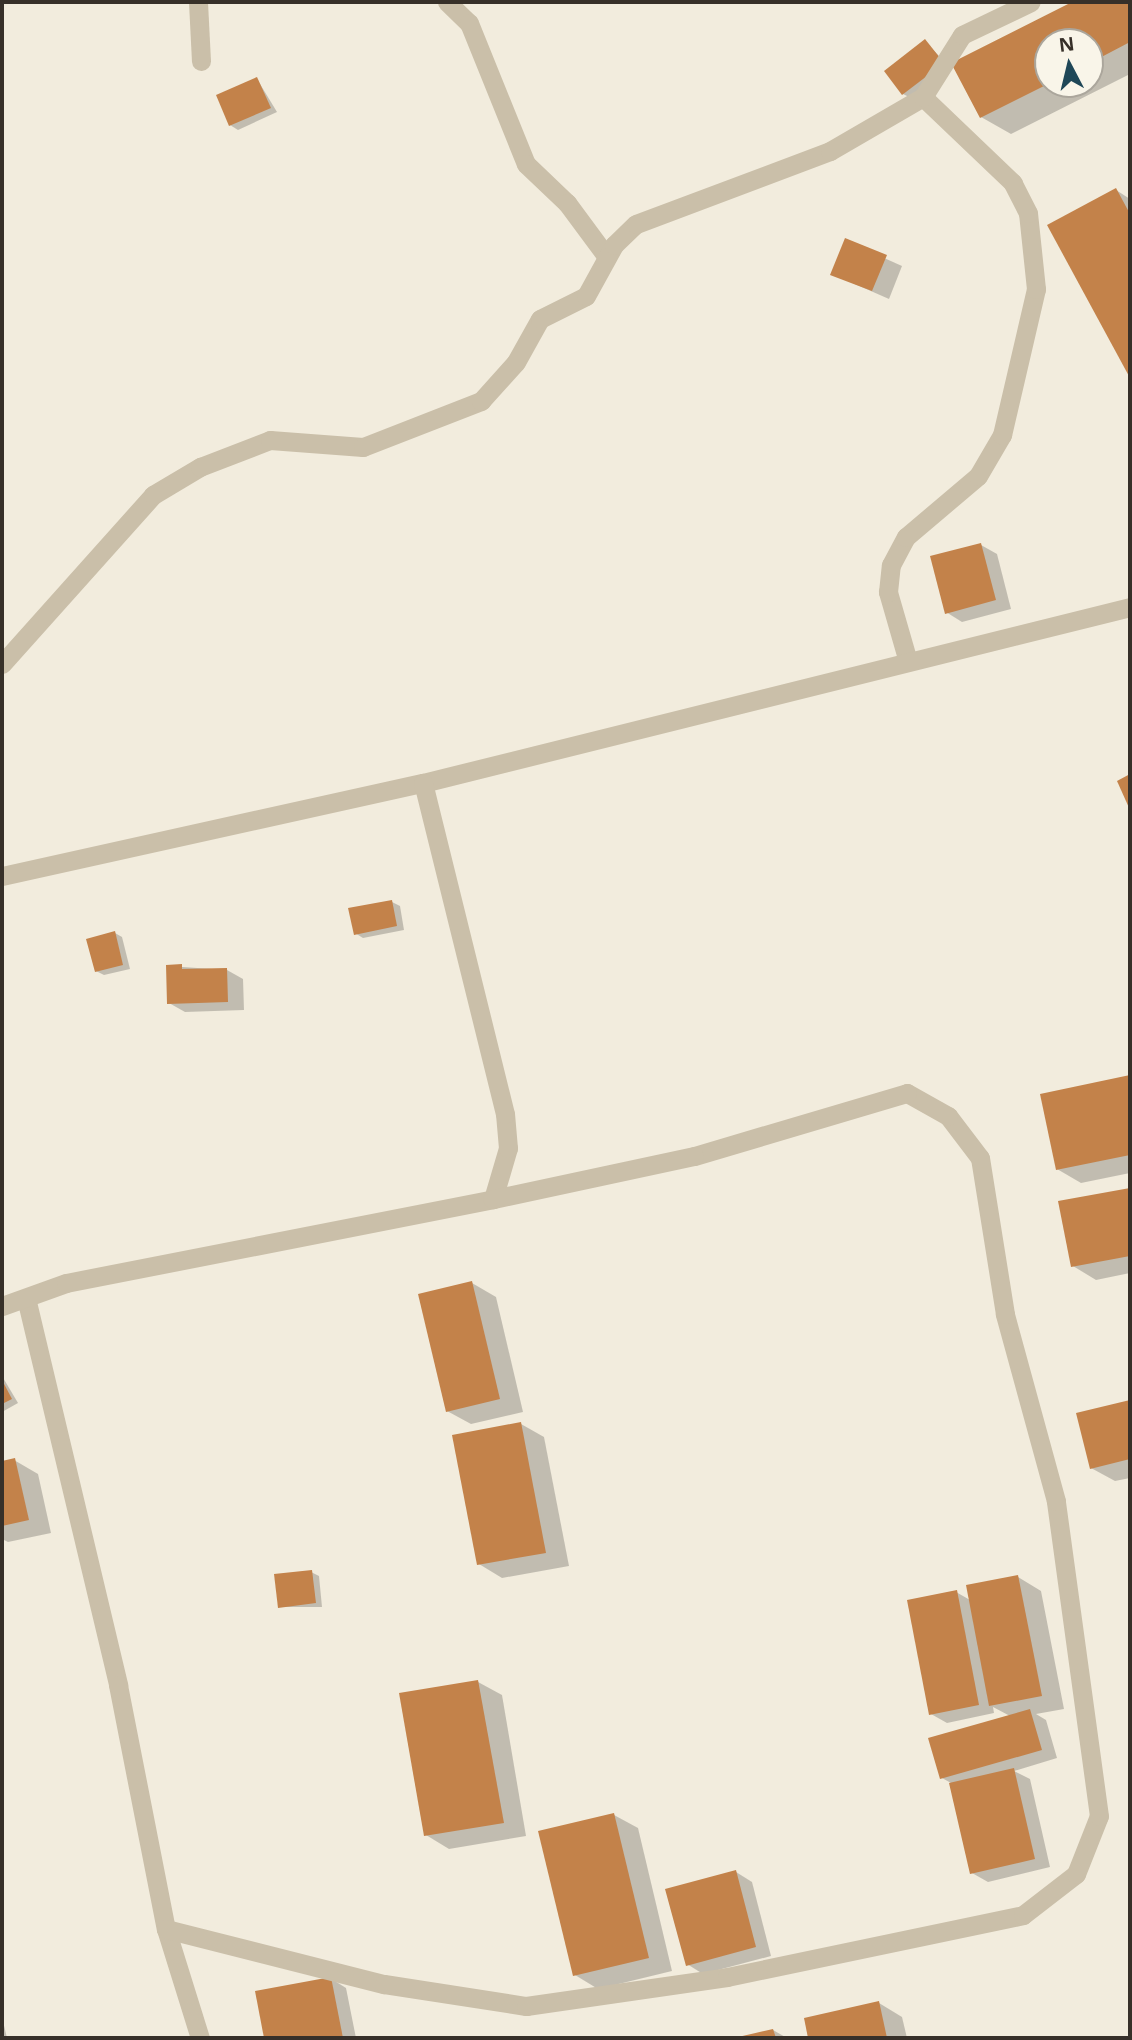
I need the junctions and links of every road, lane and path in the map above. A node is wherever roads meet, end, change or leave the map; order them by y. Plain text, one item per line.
1 (198, 2) edge
2 (447, 2) edge
3 (1031, 2) edge
4 (201, 61) dead end
5 (923, 97) junction
6 (607, 257) junction
7 (1130, 607) edge
8 (907, 658) junction
9 (2, 664) edge
10 (423, 783) junction
11 (2, 876) edge
12 (493, 1199) junction
13 (27, 1303) junction
14 (2, 1307) edge
15 (166, 1930) junction
16 (200, 2038) edge

1 - 4 street
2 - 6 street
3 - 5 street
5 - 6 street
5 - 8 street
6 - 9 street
7 - 8 street
8 - 10 street
10 - 11 street
10 - 12 street
12 - 13 street
12 - 15 street
13 - 14 street
13 - 15 street
15 - 16 street

